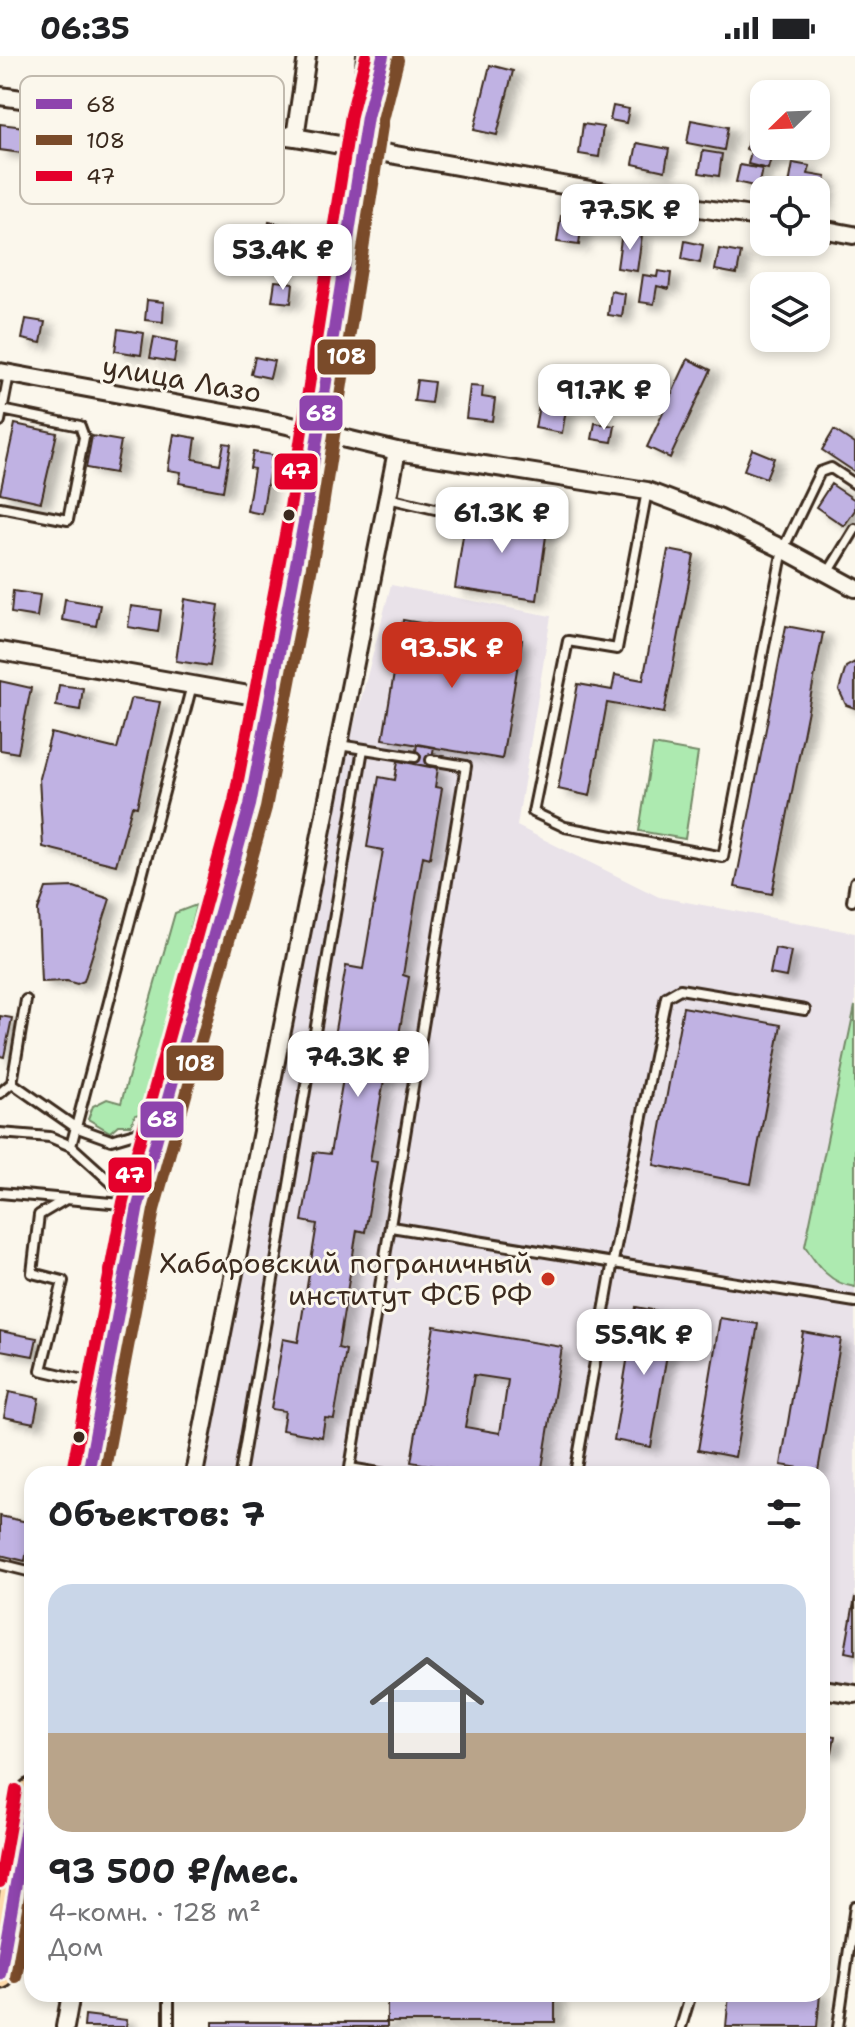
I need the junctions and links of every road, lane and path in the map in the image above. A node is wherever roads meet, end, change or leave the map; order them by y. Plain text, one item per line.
1 (307, 56) edge
2 (372, 56) edge
3 (383, 56) edge
4 (0, 96) edge
5 (20, 99) edge
6 (367, 117) junction
7 (284, 135) edge
8 (295, 137) junction
9 (363, 149) junction
10 (750, 216) edge
11 (830, 231) edge
12 (853, 235) dead end
13 (4, 373) edge
14 (2, 410) junction
15 (0, 421) edge
16 (319, 432) junction
17 (397, 451) junction
18 (855, 484) edge
19 (647, 491) junction
20 (388, 498) junction
21 (0, 507) edge
22 (435, 509) dead end
23 (855, 529) edge
24 (783, 549) junction
25 (828, 573) junction
26 (855, 588) edge
27 (0, 651) edge
28 (192, 685) junction
29 (271, 699) junction
30 (339, 745) junction
31 (363, 749) junction
32 (415, 757) dead end
33 (431, 760) dead end
34 (855, 882) edge
35 (852, 901) dead end
36 (26, 1000) dead end
37 (805, 1010) dead end
38 (12, 1083) junction
39 (0, 1093) edge
40 (161, 1125) junction
41 (75, 1127) junction
42 (0, 1133) edge
43 (71, 1146) junction
44 (0, 1193) edge
45 (66, 1199) junction
46 (138, 1206) junction
47 (391, 1227) junction
48 (613, 1261) junction
49 (855, 1302) edge
50 (104, 1385) junction
51 (89, 1466) edge
52 (196, 1466) edge
53 (241, 1466) edge
54 (350, 1466) edge
55 (576, 1466) edge
56 (0, 1564) edge
57 (24, 1570) edge
58 (830, 1690) edge
59 (855, 1694) edge
60 (24, 1837) edge
61 (855, 1906) edge
62 (1, 1965) edge
63 (70, 2002) edge
64 (169, 2002) edge
65 (689, 2002) edge
66 (65, 2027) edge
67 (169, 2027) edge
68 (681, 2027) edge
69 (838, 2027) edge

1 - 8 street
2 - 6 highway
3 - 6 highway
4 - 5 street
6 - 9 highway
7 - 8 street
8 - 9 street
9 - 10 street
9 - 16 highway
11 - 12 street
13 - 14 lane
13 - 16 street, улица Лазо
14 - 15 lane
14 - 21 lane
16 - 17 street, улица Лазо
16 - 29 highway
17 - 19 street, улица Лазо
17 - 20 street
18 - 24 lane
19 - 24 street, улица Лазо
19 - 24 lane
20 - 22 lane
20 - 30 street
23 - 25 lane
24 - 25 street, улица Лазо
25 - 26 street, улица Лазо
27 - 28 street
28 - 29 street
28 - 41 lane
29 - 40 highway
30 - 31 lane
30 - 52 street
31 - 32 lane
31 - 53 lane
33 - 47 lane
34 - 35 lane
36 - 38 lane
37 - 48 lane
38 - 39 lane
38 - 41 lane
40 - 41 lane
40 - 46 highway
41 - 43 lane
42 - 43 lane
43 - 46 lane
44 - 45 lane
45 - 46 lane
45 - 50 lane
46 - 50 highway
47 - 48 lane
47 - 54 lane
48 - 49 lane
48 - 55 lane
50 - 51 highway
56 - 57 lane
58 - 59 street
60 - 62 highway
61 - 69 lane
63 - 66 street
64 - 67 lane
65 - 68 lane

